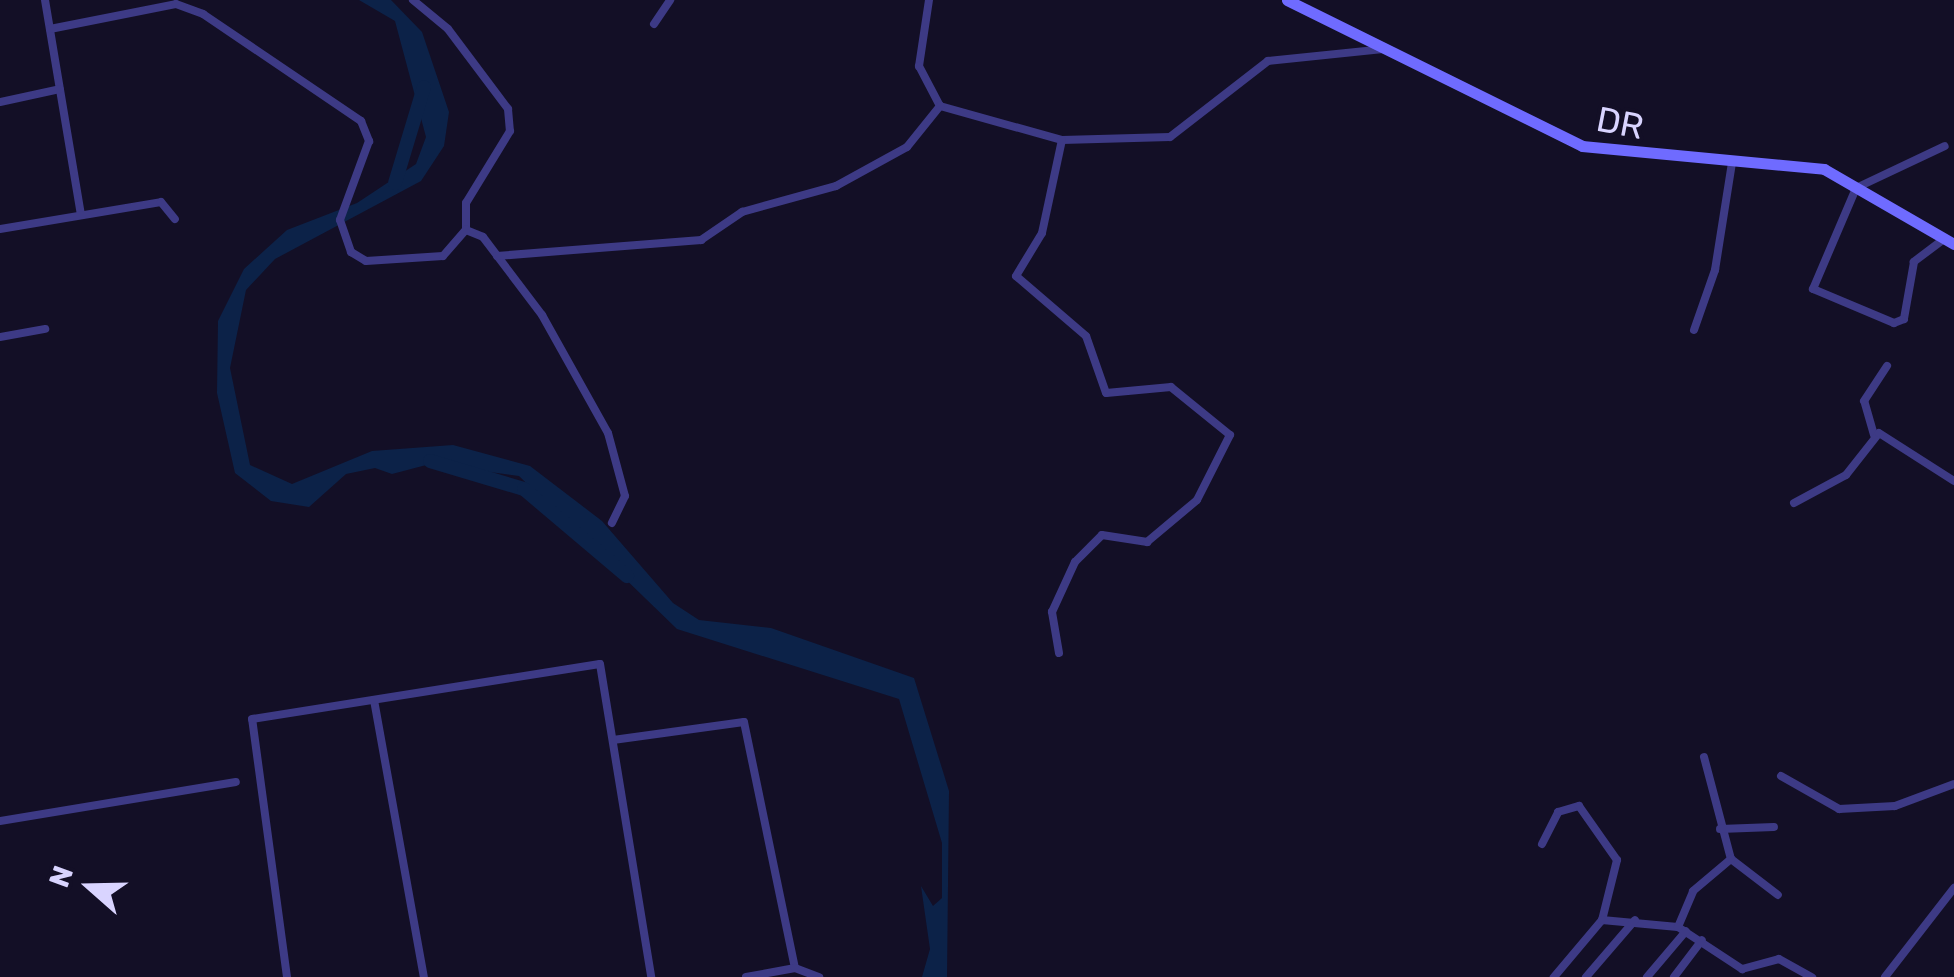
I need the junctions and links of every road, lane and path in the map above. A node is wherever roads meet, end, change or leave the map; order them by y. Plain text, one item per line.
1 (45, 0) edge
2 (414, 0) edge
3 (670, 0) edge
4 (929, 0) edge
5 (1288, 0) edge
6 (654, 24) dead end
7 (50, 29) junction
8 (1390, 47) junction
9 (60, 90) junction
10 (0, 102) edge
11 (940, 106) junction
12 (1062, 140) junction
13 (1945, 146) dead end
14 (1732, 164) junction
15 (1856, 188) junction
16 (82, 214) junction
17 (175, 219) dead end
18 (0, 228) edge
19 (466, 230) junction
20 (1949, 241) edge
21 (497, 256) junction
22 (45, 329) dead end
23 (1694, 330) dead end
24 (0, 337) edge
25 (1887, 366) dead end
26 (1874, 435) junction
27 (1954, 482) edge
28 (1794, 503) dead end
29 (612, 522) dead end
30 (1059, 653) dead end
31 (374, 700) junction
32 (613, 740) junction
33 (1704, 757) dead end
34 (1781, 776) dead end
35 (236, 782) dead end
36 (1954, 784) edge
37 (0, 821) edge
38 (1774, 828) dead end
39 (1720, 829) junction
40 (1542, 844) dead end
41 (1731, 859) junction
42 (1954, 888) edge
43 (1778, 896) dead end
44 (1602, 920) junction
45 (1635, 920) junction
46 (1682, 929) junction
47 (1702, 940) junction
48 (796, 968) junction
49 (1740, 973) edge
50 (287, 977) edge
51 (424, 977) edge
52 (651, 977) edge
53 (746, 977) edge
54 (819, 977) edge
55 (1554, 977) edge
56 (1586, 977) edge
57 (1647, 977) edge
58 (1674, 977) edge
59 (1812, 977) edge
60 (1885, 977) edge

1 - 7 street
2 - 19 street
3 - 6 street
4 - 11 street
5 - 8 main road, DR
7 - 9 street
7 - 19 street
8 - 12 street
8 - 14 main road, DR
9 - 10 street
9 - 16 street
11 - 12 street
11 - 21 street
12 - 30 street
13 - 15 street
14 - 15 main road, DR
14 - 23 street
15 - 20 main road, DR
15 - 20 street
16 - 17 street
16 - 18 street
19 - 21 street
21 - 29 street
22 - 24 street
25 - 26 street
26 - 27 street
26 - 28 street
31 - 32 street
31 - 50 street
31 - 51 street
32 - 48 street
32 - 52 street
33 - 39 street
34 - 36 street
35 - 37 street
38 - 39 street
39 - 41 street
40 - 44 street
41 - 43 street
41 - 46 street
42 - 60 street
44 - 45 street
44 - 55 street
45 - 46 street
45 - 56 street
46 - 47 street
46 - 57 street
47 - 49 street
47 - 58 street
48 - 53 street
48 - 54 street
49 - 59 street

